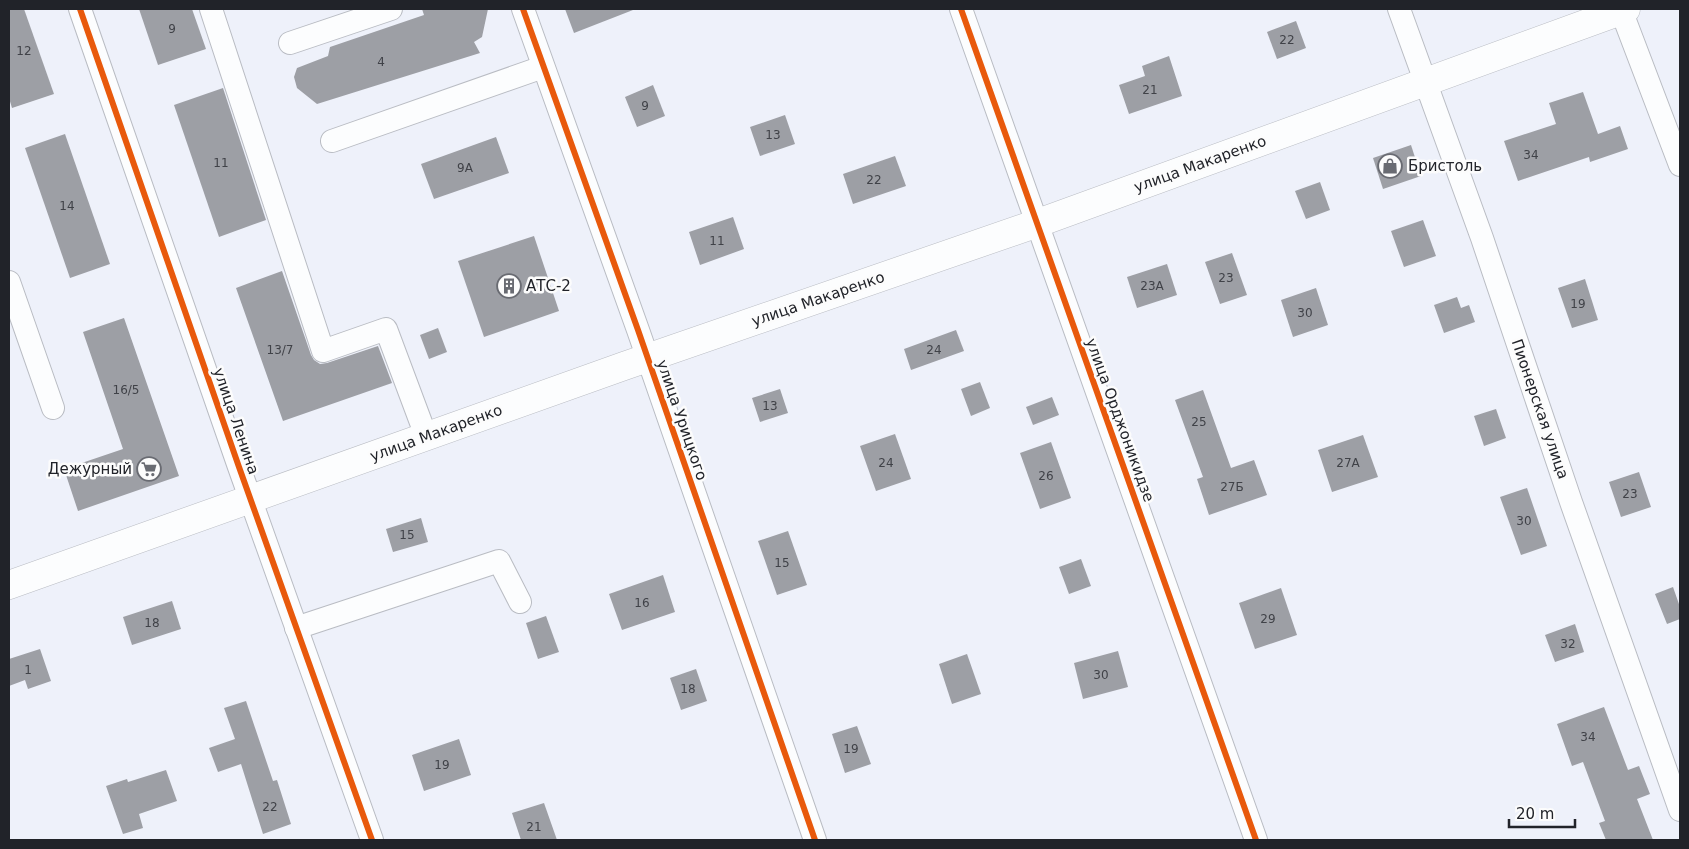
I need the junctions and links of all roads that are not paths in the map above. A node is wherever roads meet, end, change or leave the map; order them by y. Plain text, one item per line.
1 (80, 9) edge
2 (211, 9) edge
3 (390, 9) edge
4 (522, 9) edge
5 (961, 9) edge
6 (1398, 9) edge
7 (1624, 10) edge
8 (290, 43) dead end
9 (543, 67) junction
10 (1425, 82) junction
11 (332, 141) dead end
12 (1680, 165) edge
13 (1038, 223) junction
14 (9, 282) edge
15 (647, 358) junction
16 (53, 408) dead end
17 (426, 436) junction
18 (250, 499) junction
19 (9, 585) edge
20 (520, 602) dead end
21 (296, 628) junction
22 (1680, 810) edge
23 (372, 840) edge
24 (815, 840) edge
25 (1256, 840) edge

1 - 18 street, улица Ленина
2 - 17 street
3 - 8 street
4 - 9 street, улица Урицкого
5 - 13 street, улица Орджоникидзе
6 - 10 street, Пионерская улица
7 - 10 main road, улица Макаренко
7 - 12 street
9 - 11 street
9 - 15 street, улица Урицкого
10 - 13 main road, улица Макаренко
10 - 22 street, Пионерская улица
13 - 15 main road, улица Макаренко
13 - 25 street, улица Орджоникидзе
14 - 16 street
15 - 17 main road, улица Макаренко
15 - 24 street, улица Урицкого
17 - 18 main road, улица Макаренко
18 - 19 main road, улица Макаренко
18 - 21 street, улица Ленина
20 - 21 street
21 - 23 street, улица Ленина

